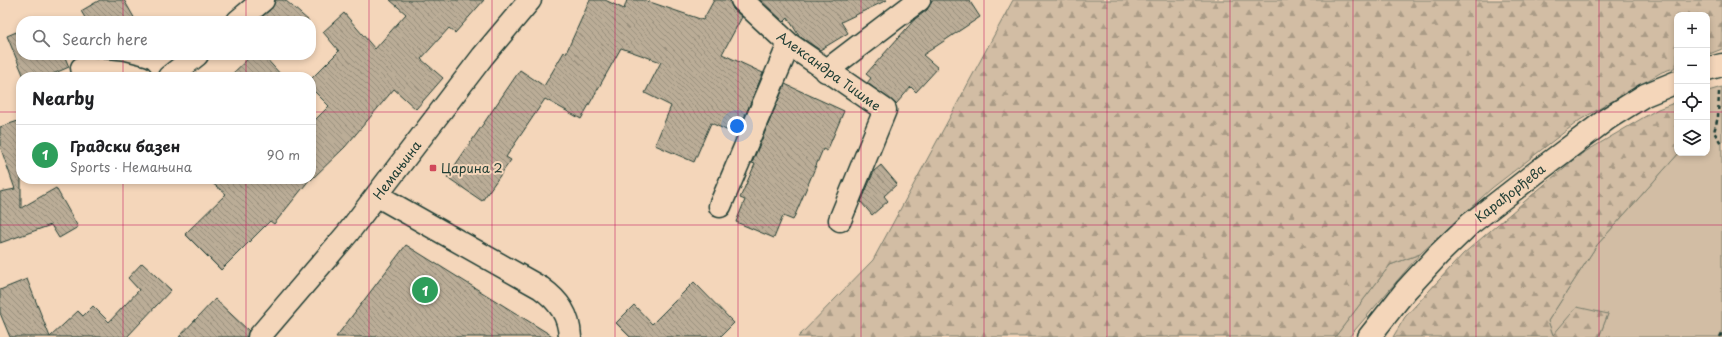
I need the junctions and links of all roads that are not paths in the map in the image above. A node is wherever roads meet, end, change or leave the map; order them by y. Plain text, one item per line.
1 (263, 0) edge
2 (530, 0) edge
3 (742, 0) edge
4 (920, 0) edge
5 (244, 16) edge
6 (789, 44) junction
7 (191, 60) edge
8 (1722, 65) edge
9 (82, 68) dead end
10 (1710, 68) edge
11 (826, 71) junction
12 (121, 72) edge
13 (175, 72) edge
14 (1674, 83) edge
15 (378, 196) junction
16 (720, 206) dead end
17 (840, 220) dead end
18 (259, 337) edge
19 (570, 337) edge
20 (1369, 337) edge

1 - 5 street
2 - 15 street, Немањина
3 - 6 street, Александра Тишме
4 - 11 street
6 - 11 street, Александра Тишме
6 - 16 street
7 - 13 street
8 - 10 street
9 - 12 street
11 - 17 street, Александра Тишме
14 - 20 street, Карађорђева
15 - 18 street, Немањина
15 - 19 street

